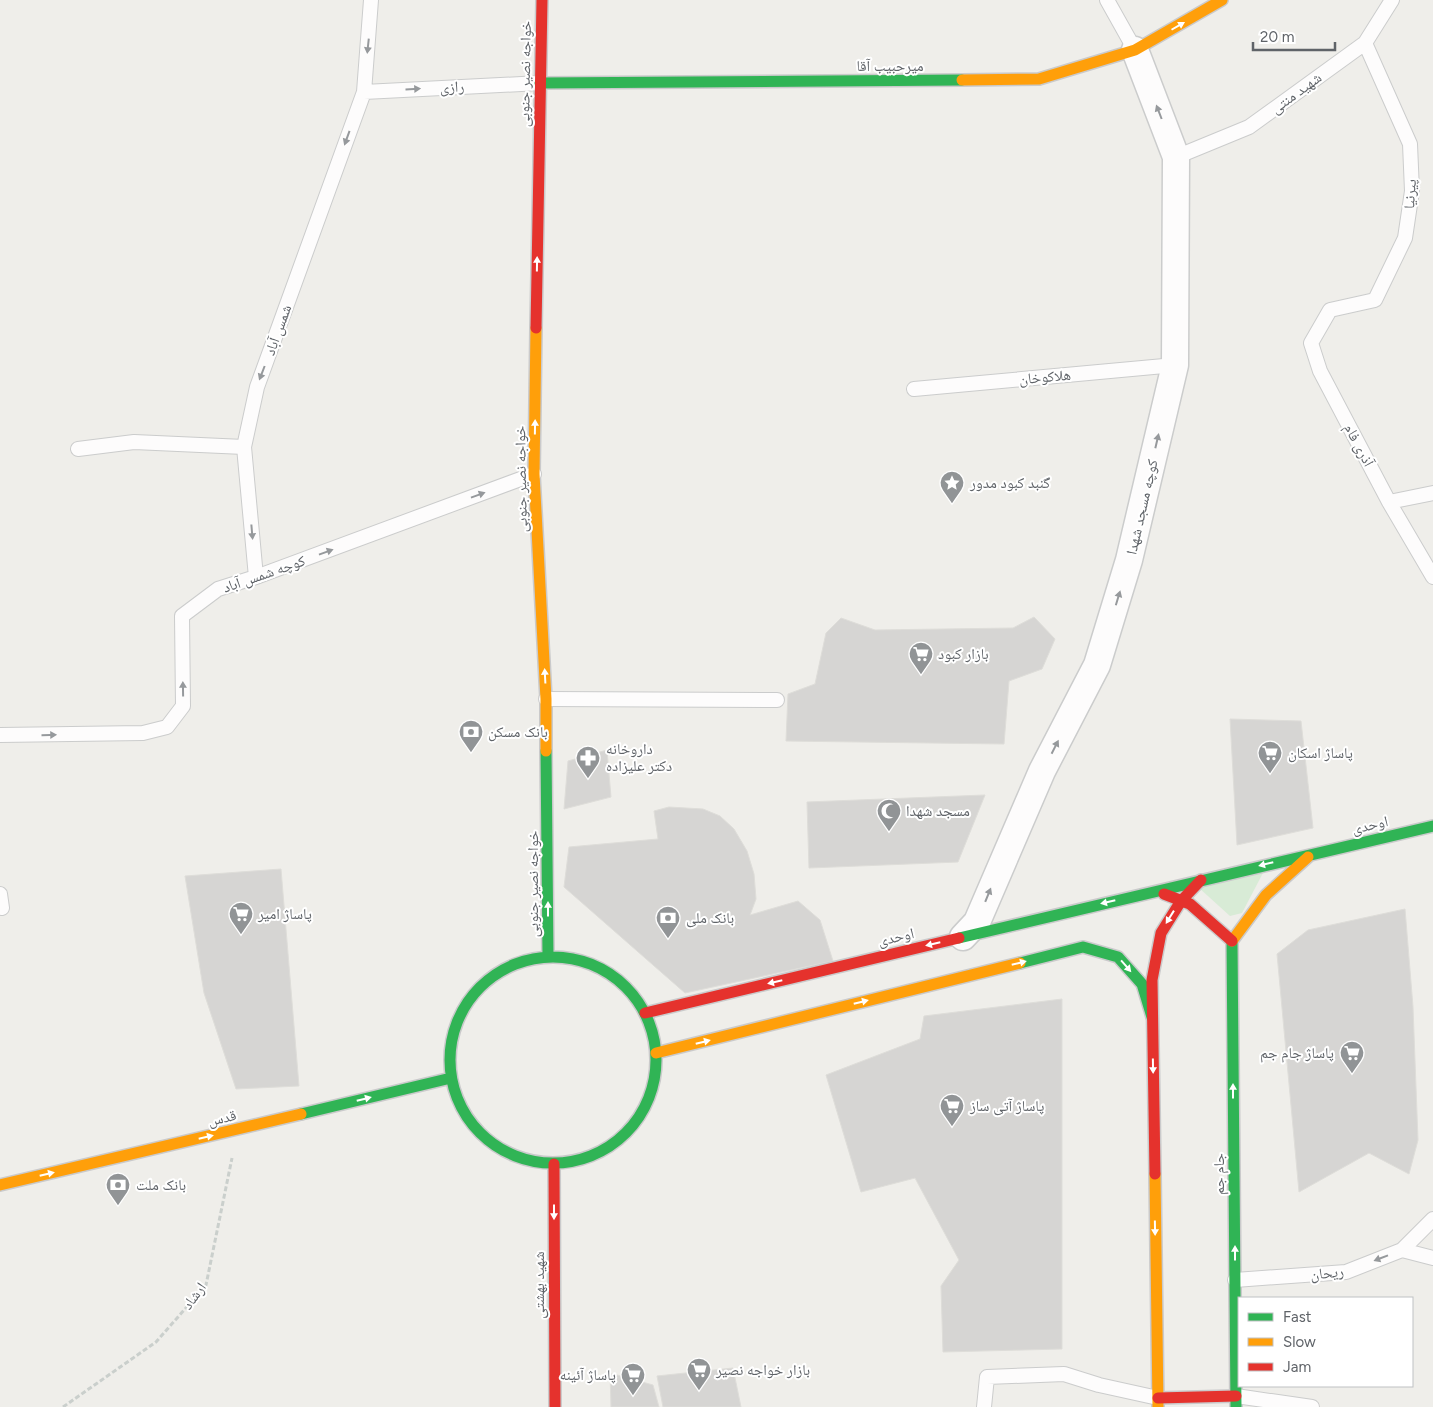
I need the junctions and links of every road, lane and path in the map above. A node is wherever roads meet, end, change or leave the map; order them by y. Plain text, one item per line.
1 (371, 0) edge
2 (542, 0) edge
3 (1107, 0) edge
4 (1222, 0) edge
5 (1392, 0) edge
6 (1365, 43) junction
7 (1135, 50) junction
8 (540, 83) junction
9 (364, 92) junction
10 (1176, 157) junction
11 (1330, 310) joint
12 (1175, 365) junction
13 (914, 388) dead end
14 (244, 447) junction
15 (78, 449) dead end
16 (534, 474) junction
17 (1433, 494) edge
18 (1389, 502) junction
19 (256, 577) junction
20 (1433, 577) edge
21 (546, 699) junction
22 (777, 700) dead end
23 (0, 735) edge
24 (1433, 826) edge
25 (1314, 853) junction
26 (1202, 880) junction
27 (1155, 891) junction
28 (1181, 901) junction
29 (963, 937) junction
30 (1232, 941) junction
31 (548, 958) junction
32 (645, 1013) junction
33 (1152, 1017) junction
34 (656, 1054) junction
35 (451, 1078) junction
36 (238, 1129) junction
37 (554, 1164) junction
38 (0, 1184) edge
39 (1433, 1219) edge
40 (1402, 1250) junction
41 (1433, 1258) edge
42 (1235, 1280) junction
43 (1158, 1402) edge
44 (1236, 1402) edge
45 (63, 1407) edge
46 (555, 1407) edge
47 (984, 1407) edge
48 (1312, 1407) edge

1 -> 9 lane, شمس آباد
2 - 8 street, خواجه نصیر جنوبی
3 - 7 lane
7 -> 4 street, میرحبیب آقا
5 - 6 lane, شهید منتی
6 - 10 lane, شهید منتی
6 - 11 lane, پیرنیا
7 - 8 street, میرحبیب آقا
10 -> 7 street, کوچه مسجد شهدا
9 -> 8 lane, رازی
16 -> 8 street, خواجه نصیر جنوبی
9 -> 14 lane, شمس آباد
10 - 12 street, کوچه مسجد شهدا
11 - 18 lane, آذری فام
12 - 13 lane, هلاکوخان
29 -> 12 street, کوچه مسجد شهدا
14 - 15 lane
14 -> 19 lane, شمس آباد
19 -> 16 lane, کوچه شمس آباد
21 -> 16 street, خواجه نصیر جنوبی
17 - 18 lane
18 - 20 lane, آذری فام
23 -> 19 lane, کوچه شمس آباد
21 - 22 lane
31 -> 21 street, خواجه نصیر جنوبی
24 - 25 street, اوحدی
25 -> 26 street, اوحدی
25 - 30 street, اوحدی
26 - 27 street, اوحدی
26 - 28 street
27 - 28 street
27 -> 29 street, اوحدی
28 - 30 street
28 -> 33 street
29 -> 32 street, اوحدی
42 -> 30 street, جام جم
31 - 32 street
31 - 35 street
32 - 34 street
34 -> 33 street
33 -> 43 street
34 - 37 street
36 -> 35 street, قدس
35 - 37 street
38 -> 36 street, قدس
36 - 45 path, ارشاد
37 -> 46 street, شهید بهشتی
39 - 40 lane, ریحان
40 - 41 lane
40 -> 42 lane, ریحان
42 - 44 street, جام جم
43 - 44 street
43 - 47 lane
44 - 48 lane

